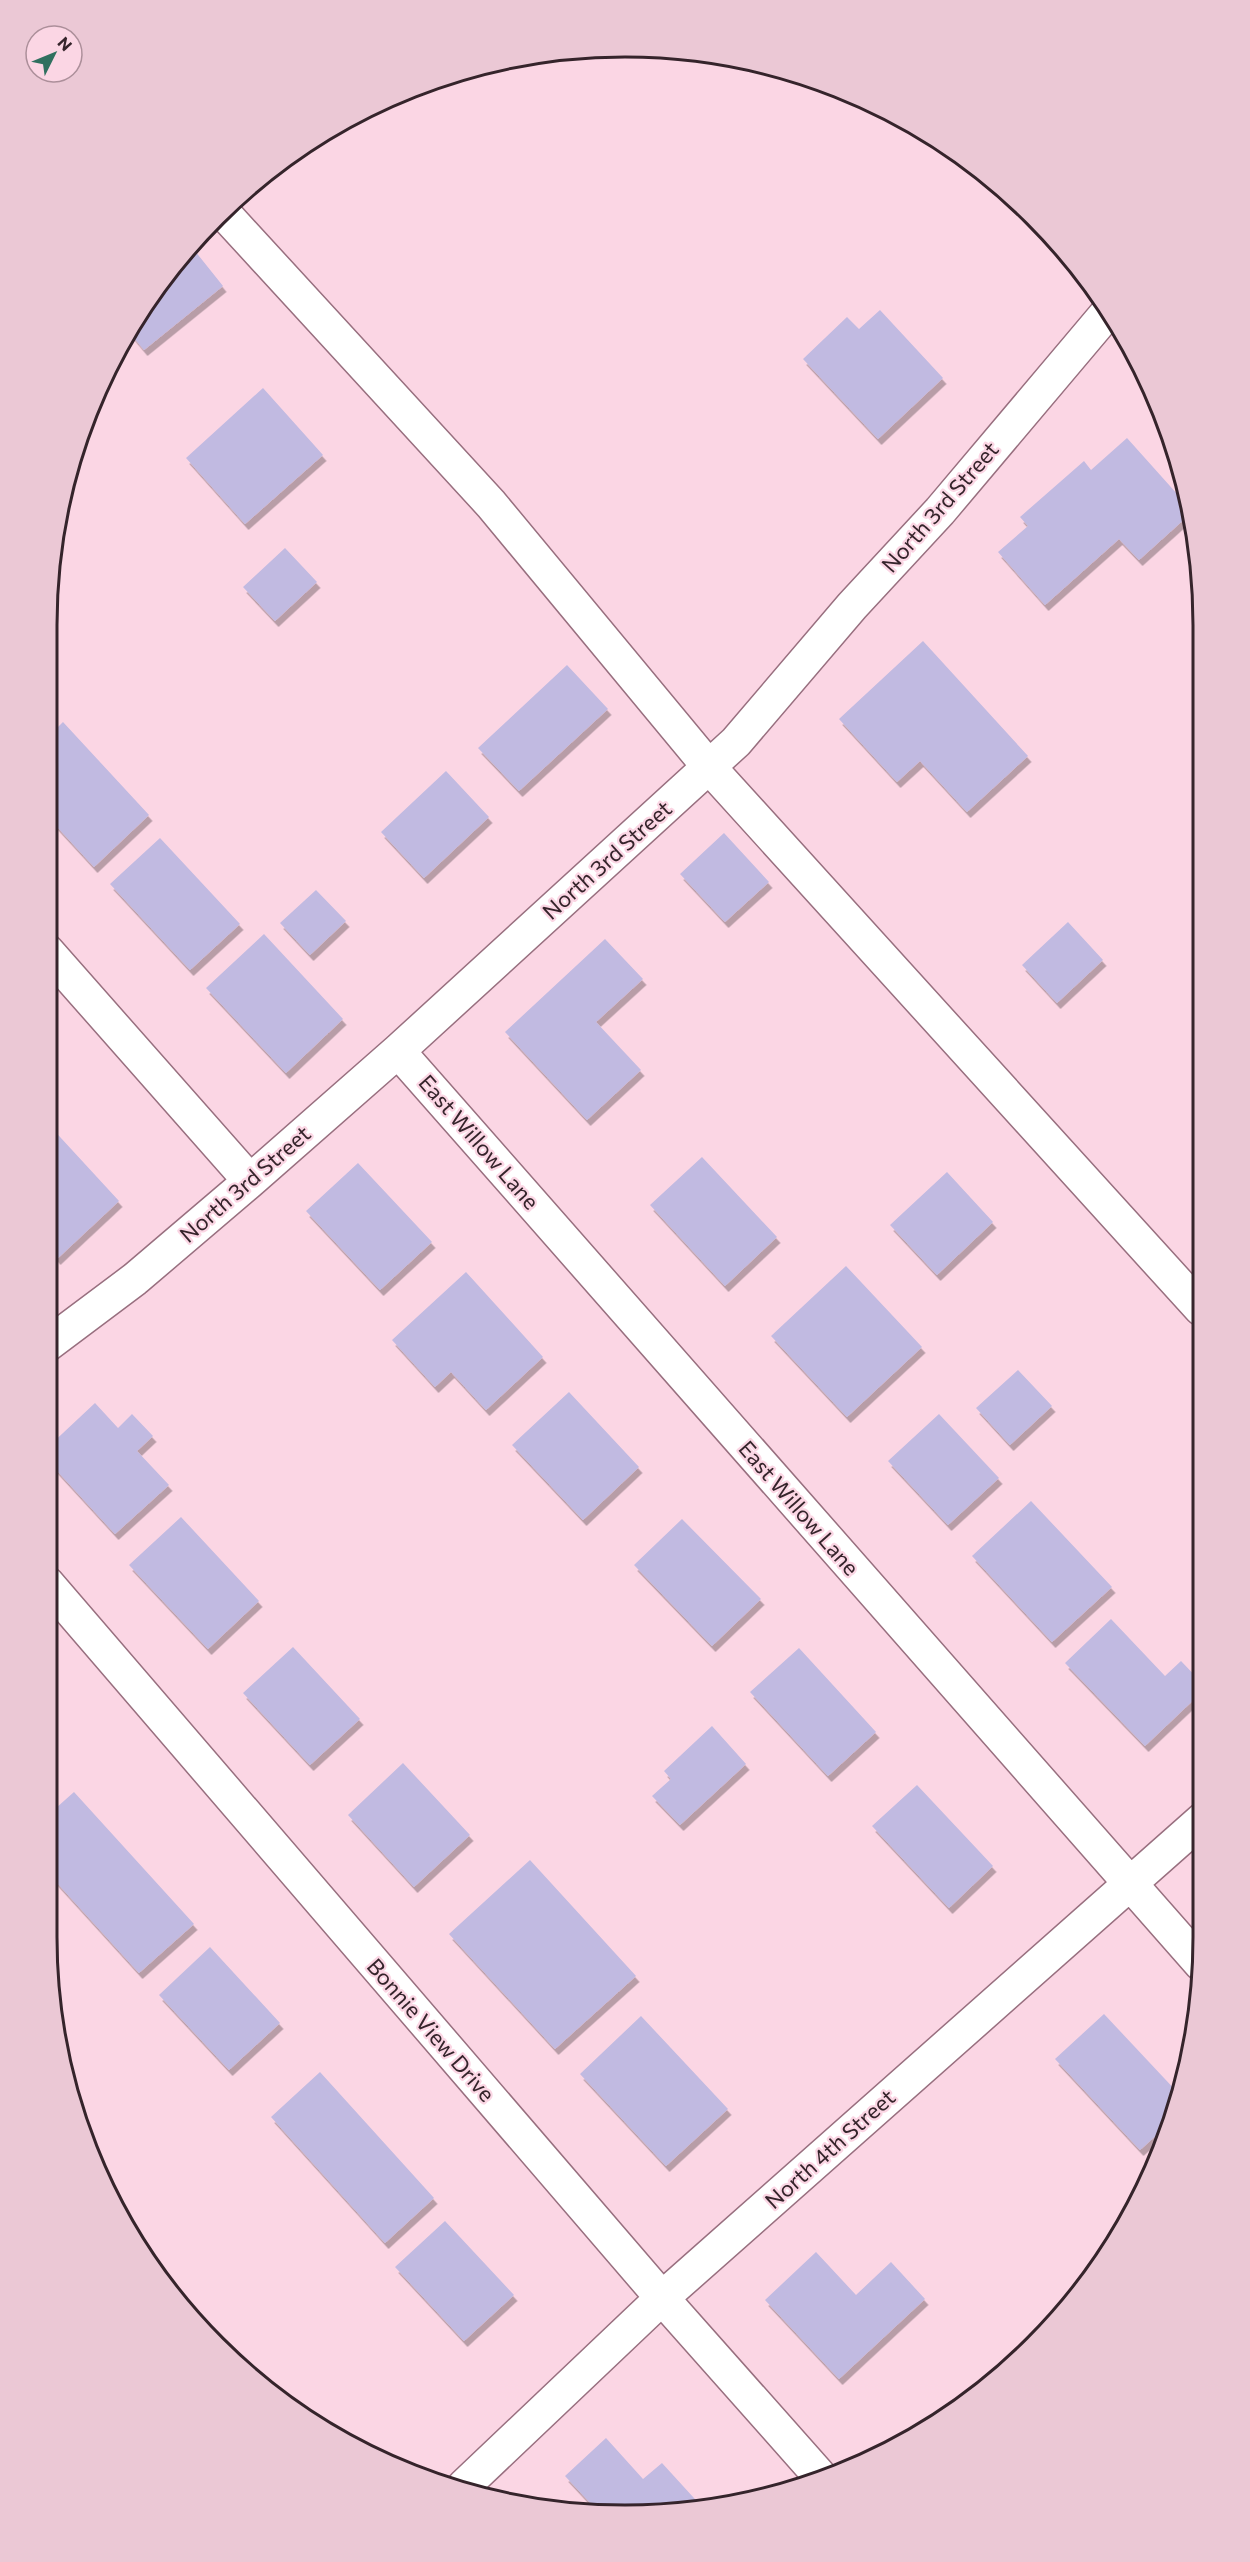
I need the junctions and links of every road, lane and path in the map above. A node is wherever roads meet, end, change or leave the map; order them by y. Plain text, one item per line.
1 (228, 218) edge
2 (1103, 318) edge
3 (709, 767) junction
4 (57, 963) edge
5 (398, 1051) junction
6 (250, 1180) junction
7 (1193, 1300) edge
8 (57, 1337) edge
9 (57, 1596) edge
10 (1193, 1828) edge
11 (1129, 1884) junction
12 (1193, 1955) edge
13 (662, 2298) junction
14 (816, 2472) edge
15 (467, 2483) edge

1 - 3 street
2 - 3 street, North 3rd Street
3 - 5 street, North 3rd Street
3 - 7 street
4 - 6 street
5 - 6 street, North 3rd Street
5 - 11 street, East Willow Lane
6 - 8 street, North 3rd Street
9 - 13 street, Bonnie View Drive
10 - 11 street, North 4th Street
11 - 12 street, East Willow Lane
11 - 13 street, North 4th Street
13 - 14 street, Bonnie View Drive
13 - 15 street, North 4th Street

